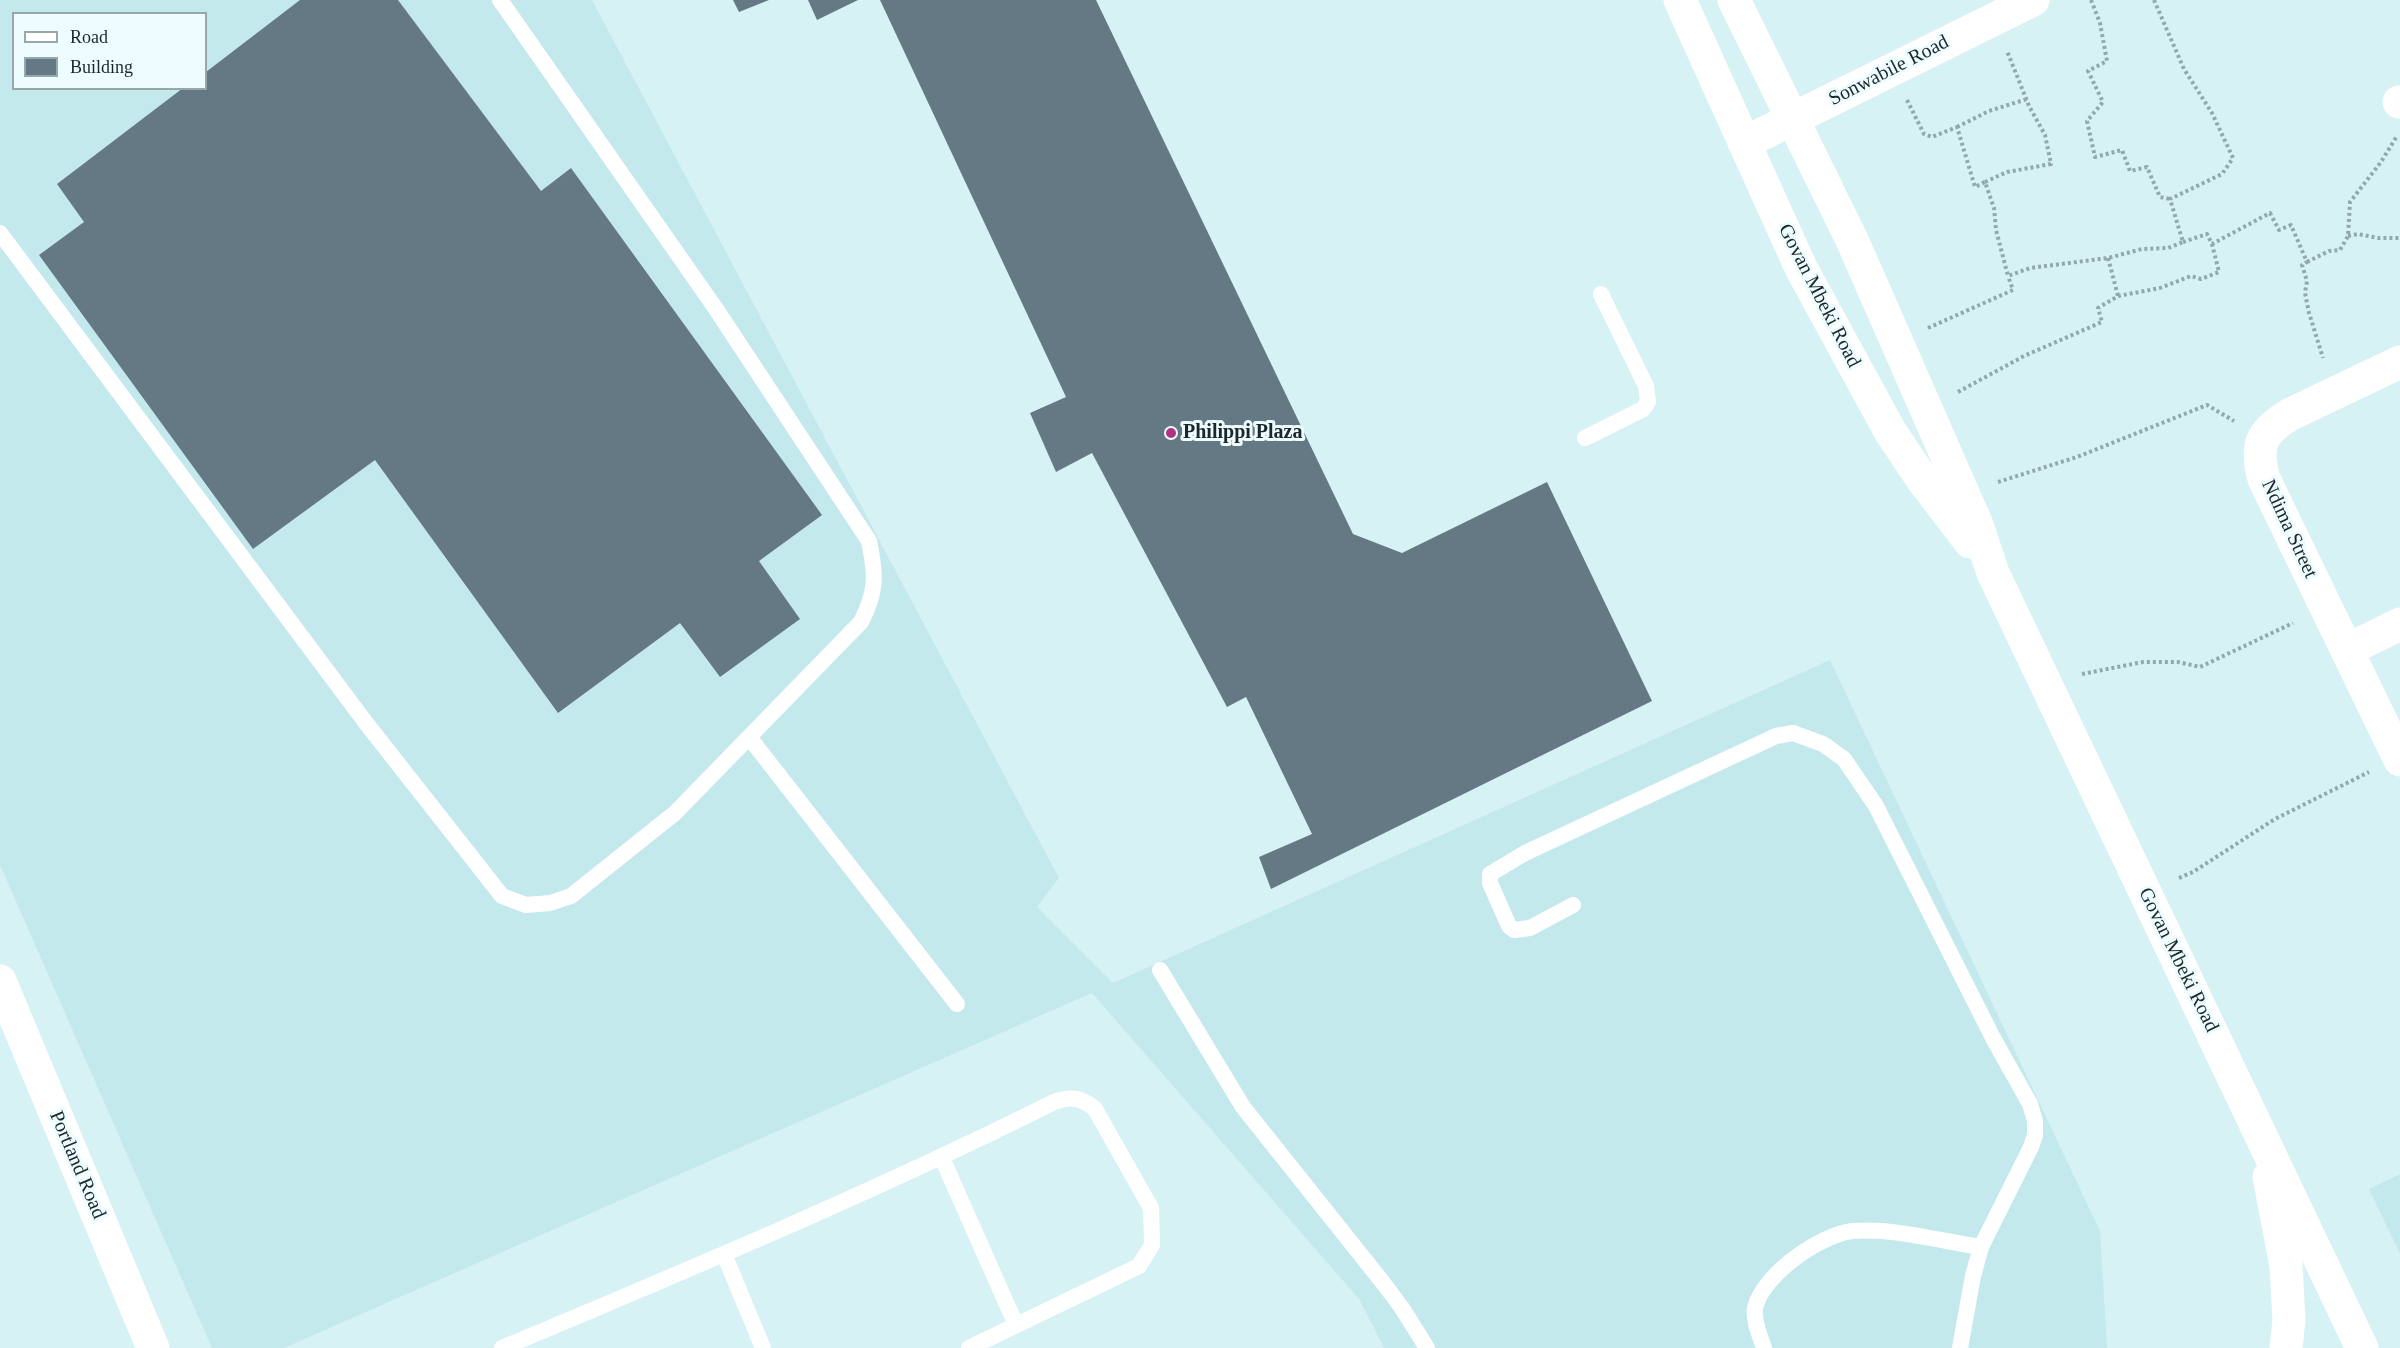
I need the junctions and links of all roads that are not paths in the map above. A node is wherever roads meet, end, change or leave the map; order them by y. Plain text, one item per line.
1 (500, 0) edge
2 (1680, 0) edge
3 (1734, 0) edge
4 (2033, 0) edge
5 (1792, 120) junction
6 (1744, 143) junction
7 (0, 233) edge
8 (1601, 294) dead end
9 (2400, 362) edge
10 (1585, 438) dead end
11 (1993, 573) junction
12 (2400, 624) edge
13 (2347, 650) junction
14 (749, 737) junction
15 (2399, 759) edge
16 (1573, 905) dead end
17 (1160, 970) dead end
18 (0, 981) edge
19 (957, 1004) dead end
20 (2264, 1140) junction
21 (942, 1158) junction
22 (1981, 1247) junction
23 (724, 1254) junction
24 (1016, 1325) junction
25 (153, 1348) edge
26 (502, 1348) edge
27 (763, 1348) edge
28 (969, 1348) edge
29 (1427, 1348) edge
30 (1764, 1348) edge
31 (1960, 1348) edge
32 (2286, 1348) edge
33 (2362, 1348) edge

1 - 14 lane
2 - 6 main road, Govan Mbeki Road
3 - 5 main road, Govan Mbeki Road
4 - 5 main road, Sonwabile Road
5 - 6 main road, Sonwabile Road
5 - 11 main road, Govan Mbeki Road
6 - 11 main road, Govan Mbeki Road
7 - 14 lane
8 - 10 lane
9 - 13 main road, Ndima Street
11 - 20 main road, Govan Mbeki Road
12 - 13 main road
13 - 15 main road, Ndima Street
14 - 19 lane
16 - 22 lane
17 - 29 lane
18 - 25 main road, Portland Road
20 - 32 main road
20 - 33 main road, Govan Mbeki Road
21 - 23 lane
21 - 24 lane
21 - 24 lane
22 - 30 lane
22 - 31 lane
23 - 26 lane
23 - 27 lane
24 - 28 lane

